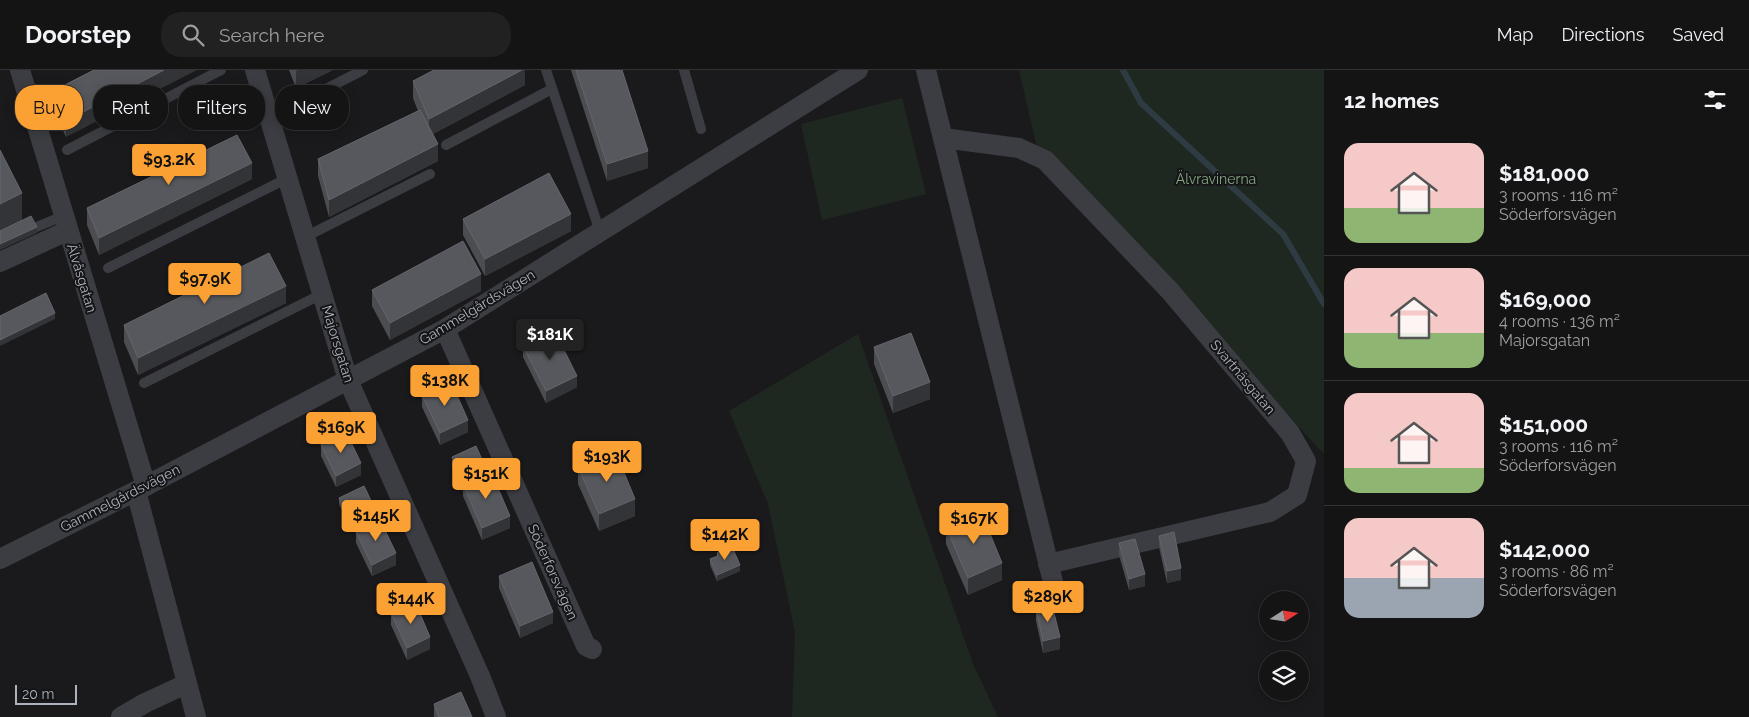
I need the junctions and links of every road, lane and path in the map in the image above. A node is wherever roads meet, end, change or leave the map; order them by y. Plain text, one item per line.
1 (20, 70) edge
2 (221, 70) edge
3 (255, 70) edge
4 (363, 70) edge
5 (546, 70) edge
6 (684, 70) edge
7 (858, 70) edge
8 (926, 70) edge
9 (552, 89) junction
10 (269, 118) junction
11 (701, 129) dead end
12 (943, 138) junction
13 (446, 145) dead end
14 (67, 150) dead end
15 (430, 174) dead end
16 (288, 178) junction
17 (65, 224) junction
18 (34, 228) edge
19 (600, 232) junction
20 (305, 237) junction
21 (0, 262) edge
22 (108, 268) dead end
23 (322, 294) junction
24 (445, 329) junction
25 (348, 380) junction
26 (144, 383) dead end
27 (141, 488) junction
28 (0, 559) edge
29 (1048, 564) junction
30 (1056, 594) dead end
31 (592, 649) dead end
32 (186, 684) junction
33 (120, 717) edge
34 (196, 717) edge
35 (496, 717) edge

1 - 17 street, Älvåsgatan
2 - 14 lane
3 - 10 street, Majorsgatan
4 - 10 lane
5 - 9 lane
6 - 11 lane
7 - 19 street, Gammelgårdsvägen
8 - 12 street
9 - 13 lane
9 - 19 lane
10 - 16 street, Majorsgatan
12 - 29 street
12 - 29 street, Svartnäsgatan
15 - 20 lane
16 - 20 street, Majorsgatan
16 - 22 lane
17 - 18 lane
17 - 21 street
17 - 27 street, Älvåsgatan
19 - 24 street, Gammelgårdsvägen
20 - 23 street, Majorsgatan
23 - 25 street, Majorsgatan
23 - 26 lane
24 - 25 street, Gammelgårdsvägen
24 - 31 street, Söderforsvägen
25 - 27 street, Gammelgårdsvägen
25 - 35 street, Majorsgatan
27 - 28 street, Gammelgårdsvägen
27 - 32 street, Älvåsgatan
29 - 30 street
32 - 33 street
32 - 34 street, Älvåsgatan

